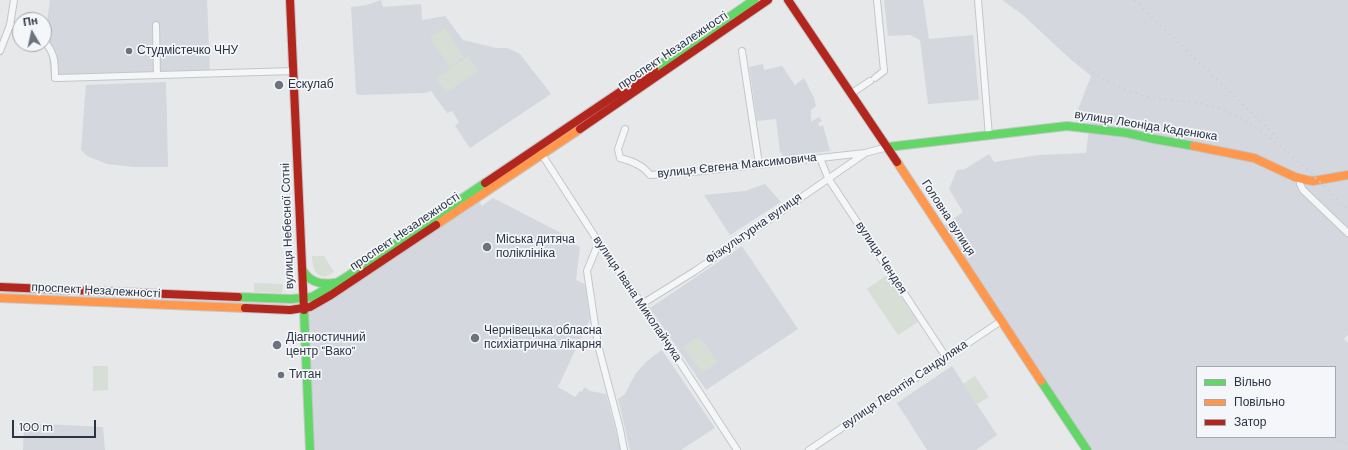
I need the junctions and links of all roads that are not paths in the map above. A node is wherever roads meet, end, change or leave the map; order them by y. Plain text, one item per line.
1 (14, 0) edge
2 (290, 0) edge
3 (754, 0) edge
4 (768, 0) edge
5 (788, 0) edge
6 (877, 0) edge
7 (978, 0) edge
8 (10, 25) joint
9 (156, 26) dead end
10 (0, 51) edge
11 (742, 51) dead end
12 (52, 52) edge
13 (294, 70) junction
14 (157, 75) junction
15 (852, 93) junction
16 (625, 129) dead end
17 (989, 136) junction
18 (888, 147) junction
19 (540, 151) junction
20 (865, 153) junction
21 (820, 158) junction
22 (758, 164) junction
23 (1348, 175) edge
24 (828, 178) junction
25 (1300, 178) junction
26 (1348, 233) edge
27 (601, 246) junction
28 (302, 268) junction
29 (338, 282) junction
30 (0, 287) edge
31 (0, 298) edge
32 (303, 298) junction
33 (642, 304) junction
34 (303, 309) junction
35 (1001, 321) junction
36 (946, 357) junction
37 (310, 450) edge
38 (624, 450) edge
39 (737, 450) edge
40 (809, 450) edge
41 (1087, 450) edge

1 - 8 street
2 - 13 main road, вулиця Небесної Сотні
3 - 19 main road, проспект Незалежності
4 - 19 main road, проспект Незалежності
5 - 15 main road, Головна вулиця
6 - 15 street
7 - 17 street
8 - 10 street
9 - 14 street
11 - 22 street
12 - 14 street
13 - 14 street
13 - 28 main road, вулиця Небесної Сотні
15 - 18 main road, Головна вулиця
16 - 22 street, вулиця Євгена Максимовича
17 - 18 main road, вулиця Леоніда Каденюка
17 - 25 main road, вулиця Леоніда Каденюка
18 - 20 street, вулиця Євгена Максимовича
18 - 35 main road, Головна вулиця
19 - 27 street, вулиця Івана Миколайчука
19 - 29 main road, проспект Незалежності
19 - 34 main road, проспект Незалежності
20 - 21 street, вулиця Євгена Максимовича
20 - 24 street, Фізкультурна вулиця
21 - 22 street, вулиця Євгена Максимовича
21 - 24 street, вулиця Чендея
23 - 25 main road, вулиця Леоніда Каденюка
24 - 33 street, Фізкультурна вулиця
24 - 36 street, вулиця Чендея
25 - 26 street
27 - 33 street, вулиця Івана Миколайчука
27 - 38 street
28 - 29 main road
28 - 32 main road, вулиця Небесної Сотні
29 - 32 main road, проспект Незалежності
30 - 32 main road, проспект Незалежності
31 - 34 main road, проспект Незалежності
32 - 34 main road, вулиця Небесної Сотні
33 - 39 street, вулиця Івана Миколайчука
34 - 37 main road, вулиця Небесної Сотні
35 - 36 street, вулиця Леонтія Сандуляка
35 - 41 main road, Головна вулиця
36 - 40 street, вулиця Леонтія Сандуляка

